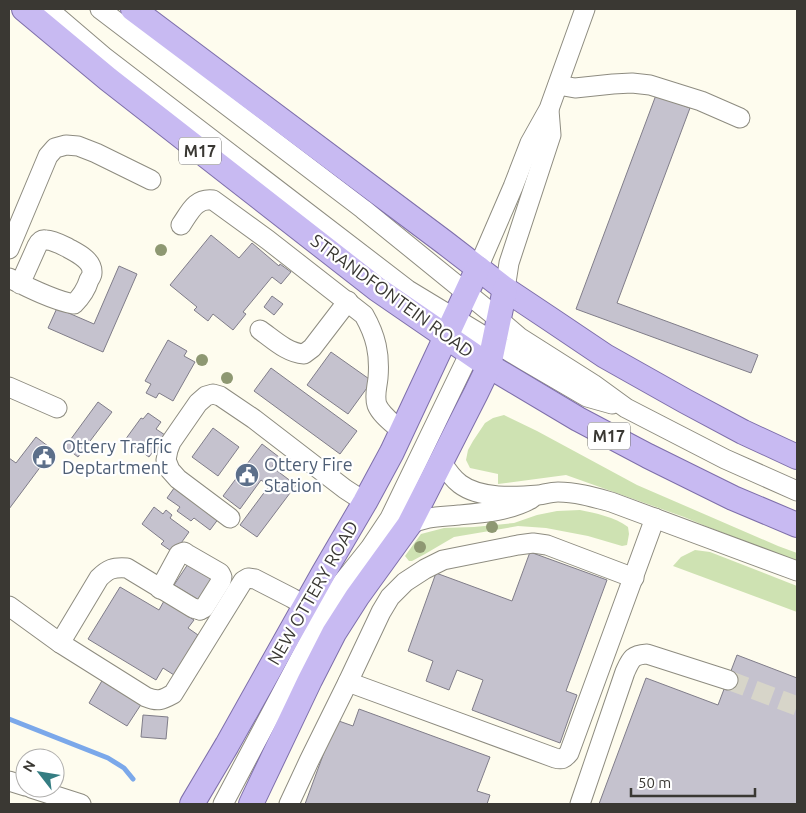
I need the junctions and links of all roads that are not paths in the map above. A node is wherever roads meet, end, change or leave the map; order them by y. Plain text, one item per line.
1 (24, 9) edge
2 (48, 9) edge
3 (100, 9) edge
4 (133, 9) edge
5 (585, 9) edge
6 (558, 85) junction
7 (549, 109) junction
8 (740, 118) dead end
9 (151, 180) dead end
10 (181, 225) dead end
11 (9, 249) edge
12 (478, 268) junction
13 (505, 289) junction
14 (466, 293) junction
15 (348, 301) junction
16 (495, 316) junction
17 (450, 328) junction
18 (260, 330) dead end
19 (483, 349) junction
20 (9, 387) edge
21 (56, 408) dead end
22 (626, 408) junction
23 (401, 430) junction
24 (797, 457) edge
25 (441, 460) junction
26 (797, 491) edge
27 (539, 495) junction
28 (365, 502) junction
29 (230, 518) dead end
30 (655, 518) junction
31 (409, 524) junction
32 (797, 525) edge
33 (797, 571) edge
34 (634, 578) junction
35 (160, 588) junction
36 (9, 606) edge
37 (305, 606) junction
38 (200, 610) junction
39 (214, 628) junction
40 (60, 643) junction
41 (728, 680) tunnel mouth
42 (348, 682) junction
43 (62, 798) edge
44 (81, 804) edge
45 (192, 804) edge
46 (223, 804) edge
47 (251, 804) edge
48 (289, 804) edge
49 (580, 804) edge

1 - 17 main road, STRANDFONTEIN ROAD / M17
2 - 17 street
3 - 14 street
4 - 12 main road
5 - 6 street
6 - 7 street
6 - 8 street
7 - 12 street
7 - 13 street
9 - 11 street
10 - 15 street
12 - 13 main road
12 - 14 main road, NEW OTTERY ROAD
13 - 16 main road
13 - 24 main road
14 - 16 street
14 - 17 main road, NEW OTTERY ROAD
15 - 18 street
15 - 23 street
16 - 19 main road
16 - 22 street
17 - 19 main road, STRANDFONTEIN ROAD / M17
17 - 23 main road, NEW OTTERY ROAD
19 - 22 street
19 - 25 main road
19 - 32 main road, STRANDFONTEIN ROAD / M17
19 - 46 street
20 - 21 street
22 - 26 street
23 - 28 main road, NEW OTTERY ROAD
25 - 27 street
25 - 31 main road
27 - 30 street
27 - 31 street
28 - 29 street
28 - 37 main road, NEW OTTERY ROAD
30 - 33 street
30 - 34 street
31 - 47 main road
34 - 42 street
34 - 42 street
35 - 38 street
35 - 38 street
35 - 40 street
36 - 40 street
37 - 39 street
37 - 45 main road, NEW OTTERY ROAD
38 - 39 street
39 - 40 street
41 - 49 street
42 - 48 street
43 - 44 street

